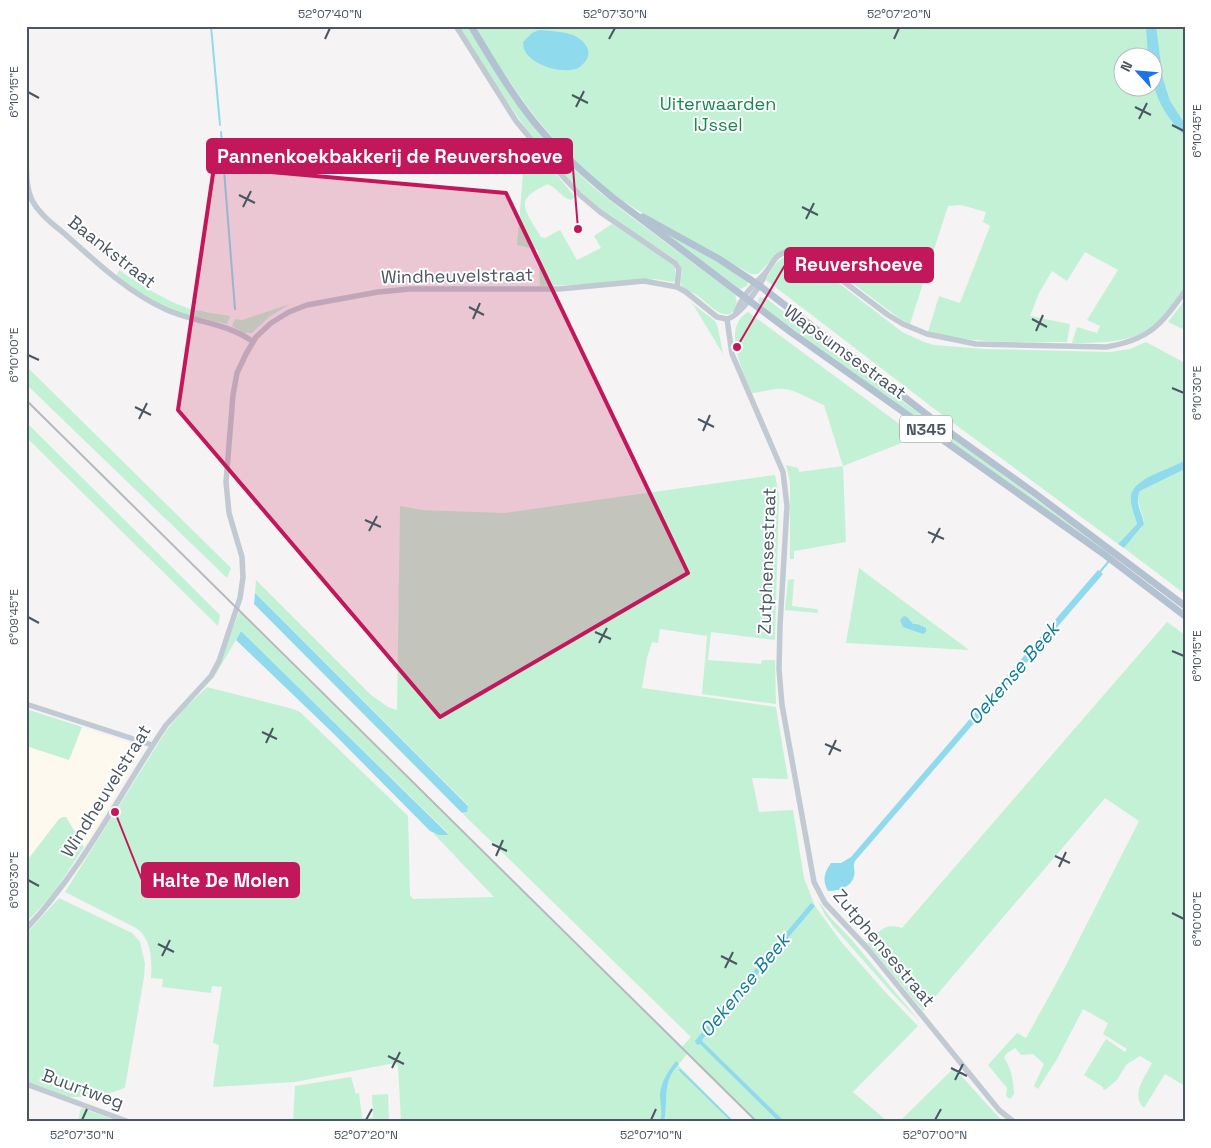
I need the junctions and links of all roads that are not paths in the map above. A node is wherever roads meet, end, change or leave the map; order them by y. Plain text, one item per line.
1 (456, 26) edge
2 (471, 26) edge
3 (26, 154) edge
4 (636, 214) junction
5 (757, 284) junction
6 (676, 287) junction
7 (1185, 291) edge
8 (746, 298) junction
9 (726, 319) junction
10 (252, 341) junction
11 (1107, 553) junction
12 (1116, 559) junction
13 (1185, 606) edge
14 (1185, 616) edge
15 (26, 704) edge
16 (152, 745) junction
17 (26, 929) edge
18 (26, 1084) edge
19 (129, 1122) edge
20 (1014, 1122) edge

1 - 6 street
2 - 4 main road, Wapsumsestraat / N345
3 - 10 street, Baankstraat
4 - 5 main road, Wapsumsestraat / N345
4 - 8 main road, Wapsumsestraat / N345
5 - 7 street
5 - 8 street
5 - 11 main road, Wapsumsestraat / N345
6 - 9 street
6 - 10 street, Windheuvelstraat
8 - 9 street
8 - 11 main road, Wapsumsestraat / N345
9 - 20 street, Zutphensestraat
10 - 16 street, Windheuvelstraat
11 - 12 main road, Wapsumsestraat / N345
12 - 13 main road, Wapsumsestraat / N345
12 - 14 main road, Wapsumsestraat / N345
15 - 16 street
16 - 17 street, Windheuvelstraat
18 - 19 street, Buurtweg

